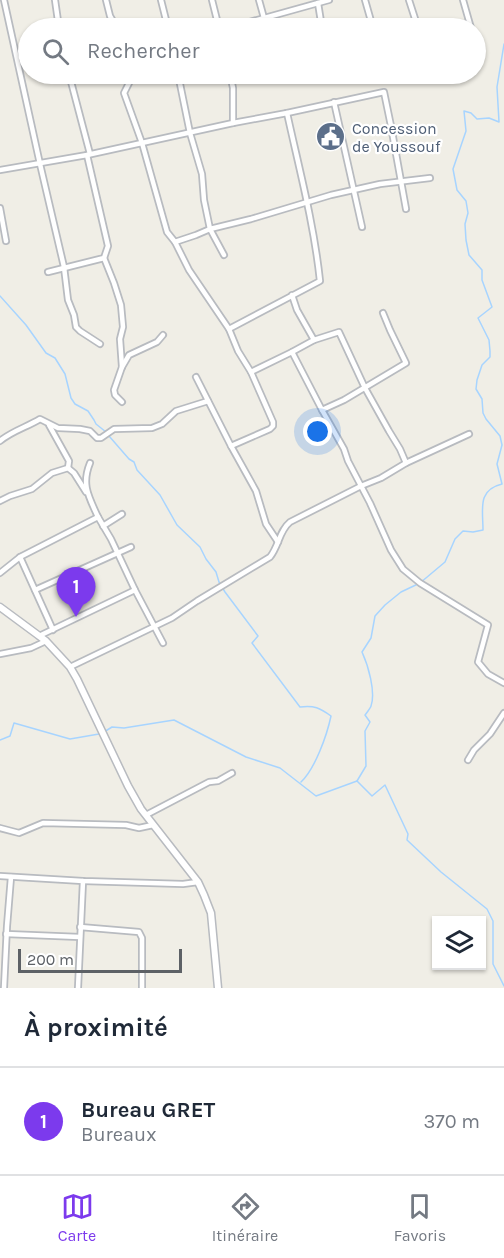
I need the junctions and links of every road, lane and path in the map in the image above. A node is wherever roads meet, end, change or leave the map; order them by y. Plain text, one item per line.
1 (4, 0) edge
2 (55, 0) edge
3 (106, 0) edge
4 (161, 0) edge
5 (213, 0) edge
6 (259, 0) edge
7 (329, 0) edge
8 (365, 0) edge
9 (409, 0) edge
10 (463, 0) edge
11 (314, 2) edge
12 (58, 18) edge
13 (111, 18) edge
14 (166, 18) edge
15 (217, 18) edge
16 (264, 18) joint
17 (319, 18) edge
18 (370, 18) edge
19 (415, 18) edge
20 (468, 18) edge
21 (18, 60) edge
22 (22, 84) edge
23 (71, 84) edge
24 (128, 84) edge
25 (180, 84) edge
26 (232, 84) edge
27 (334, 102) junction
28 (286, 113) junction
29 (233, 123) junction
30 (190, 133) junction
31 (142, 143) junction
32 (88, 154) junction
33 (40, 164) junction
34 (0, 170) edge
35 (430, 178) dead end
36 (400, 182) junction
37 (353, 190) junction
38 (306, 202) junction
39 (0, 208) edge
40 (406, 209) dead end
41 (362, 227) dead end
42 (210, 229) junction
43 (6, 241) dead end
44 (175, 242) junction
45 (224, 255) dead end
46 (104, 258) junction
47 (64, 267) junction
48 (48, 272) dead end
49 (292, 295) junction
50 (383, 313) dead end
51 (229, 329) junction
52 (163, 335) dead end
53 (314, 340) junction
54 (100, 344) dead end
55 (292, 352) junction
56 (122, 367) junction
57 (251, 372) junction
58 (196, 377) dead end
59 (365, 388) junction
60 (208, 401) junction
61 (122, 402) dead end
62 (322, 411) junction
63 (48, 422) junction
64 (469, 434) dead end
65 (0, 441) edge
66 (231, 446) junction
67 (90, 463) dead end
68 (406, 463) junction
69 (68, 468) junction
70 (361, 486) junction
71 (87, 492) junction
72 (0, 501) edge
73 (122, 514) dead end
74 (98, 517) junction
75 (103, 526) junction
76 (278, 542) junction
77 (131, 547) dead end
78 (118, 553) junction
79 (20, 557) junction
80 (0, 573) edge
81 (35, 590) junction
82 (135, 590) junction
83 (2, 609) edge
84 (155, 626) junction
85 (53, 630) junction
86 (39, 636) junction
87 (45, 641) junction
88 (162, 643) dead end
89 (0, 654) edge
90 (70, 667) junction
91 (504, 683) edge
92 (504, 713) edge
93 (468, 760) dead end
94 (232, 773) dead end
95 (146, 815) junction
96 (153, 825) junction
97 (0, 828) edge
98 (0, 876) edge
99 (11, 877) junction
100 (83, 881) junction
101 (198, 882) junction
102 (80, 927) junction
103 (6, 934) junction
104 (80, 937) junction
105 (4, 988) edge
106 (78, 988) edge
107 (142, 988) edge
108 (218, 988) edge

1 - 21 street
2 - 12 street
3 - 13 street
4 - 14 street
5 - 15 street
6 - 16 street
7 - 11 street
8 - 18 street
9 - 19 street
10 - 20 street
11 - 16 street
11 - 17 street
22 - 33 street
23 - 32 street
24 - 31 street
25 - 30 street
26 - 29 street
27 - 28 street
27 - 36 street
27 - 37 street
28 - 29 street
28 - 38 street
29 - 30 street
30 - 31 street
30 - 42 street
31 - 32 street
31 - 44 street
32 - 33 street
32 - 46 street
33 - 34 street
33 - 47 street
35 - 36 street
36 - 37 street
36 - 40 street
37 - 38 street
37 - 41 street
38 - 42 street
38 - 49 street
39 - 43 street
42 - 44 street
42 - 45 street
44 - 51 street
46 - 47 street
46 - 56 street
47 - 48 street
47 - 54 street
49 - 51 street
49 - 53 street
50 - 59 street
51 - 57 street
52 - 56 street
53 - 55 street
53 - 59 street
55 - 57 street
55 - 62 street
56 - 61 street
57 - 66 street
58 - 60 street
59 - 62 street
59 - 68 street
60 - 63 street
60 - 66 street
62 - 70 street
63 - 65 street
63 - 69 street
64 - 68 street
66 - 76 street
67 - 71 street
68 - 70 street
69 - 71 street
69 - 72 street
70 - 76 street
70 - 91 street
71 - 74 street
73 - 75 street
74 - 75 street
74 - 79 street
75 - 78 street
76 - 84 street
77 - 78 street
78 - 81 street
78 - 82 street
79 - 80 street
79 - 81 street
81 - 85 street
82 - 84 street
82 - 85 street
83 - 86 street
84 - 88 street
84 - 90 street
85 - 86 street
86 - 87 street
87 - 89 street
87 - 90 street
90 - 95 street
92 - 93 street
94 - 95 street
95 - 96 street
96 - 97 street
96 - 101 street
98 - 99 street
99 - 100 street
99 - 103 street
100 - 101 street
100 - 102 street
101 - 108 street
102 - 104 street
102 - 107 street
103 - 104 street
103 - 105 street
104 - 106 street

